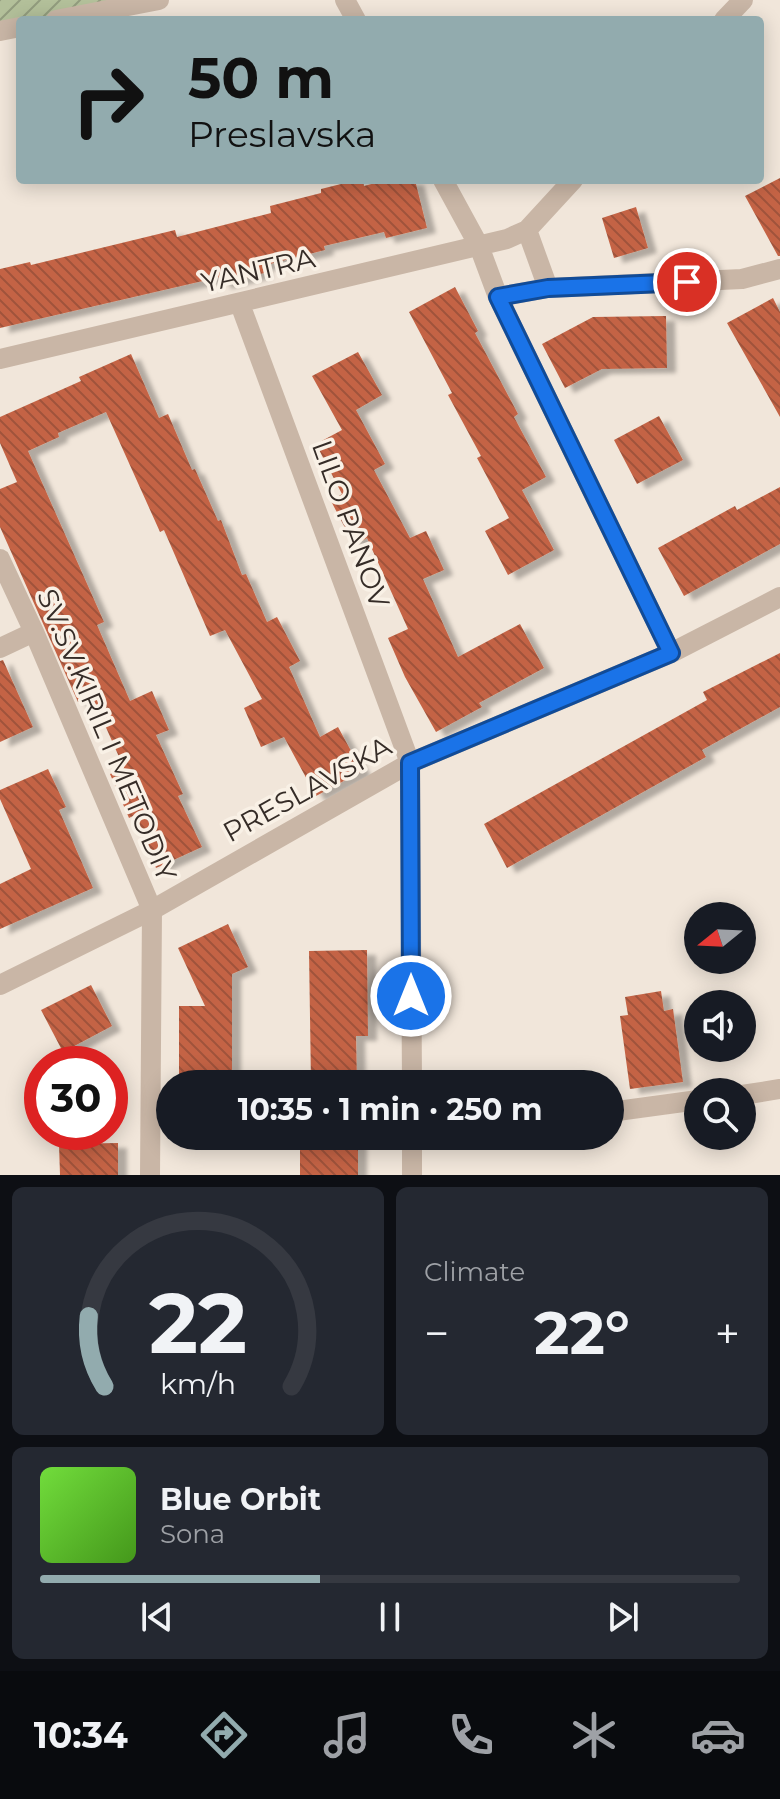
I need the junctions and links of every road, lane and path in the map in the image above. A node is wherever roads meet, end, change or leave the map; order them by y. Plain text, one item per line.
1 (159, 0) edge
2 (743, 0) edge
3 (77, 16) edge
4 (728, 16) edge
5 (445, 184) edge
6 (569, 184) edge
7 (527, 230) junction
8 (479, 246) junction
9 (780, 269) edge
10 (548, 288) junction
11 (498, 297) junction
12 (240, 304) junction
13 (0, 359) edge
14 (0, 559) edge
15 (780, 597) edge
16 (34, 632) junction
17 (0, 648) edge
18 (671, 653) junction
19 (410, 763) junction
20 (152, 910) junction
21 (0, 985) edge
22 (412, 1070) edge
23 (780, 1089) edge
24 (756, 1093) edge
25 (684, 1102) edge
26 (624, 1110) edge
27 (412, 1150) edge
28 (150, 1175) edge
29 (412, 1175) edge

1 - 3 street
2 - 4 street
5 - 8 street
6 - 7 street
7 - 8 street, YANTRA
7 - 10 street
8 - 11 street
8 - 12 street, YANTRA
9 - 10 street
10 - 11 street
11 - 18 street
12 - 13 street, YANTRA
12 - 19 street, LILO PANOV
14 - 16 street, SV.SV.KIRIL I METODIY
15 - 18 street, PRESLAVSKA
16 - 17 street
16 - 20 street, SV.SV.KIRIL I METODIY
18 - 19 street, PRESLAVSKA
19 - 20 street, PRESLAVSKA
19 - 22 street, LILO PANOV
20 - 21 street, PRESLAVSKA
20 - 28 street, SV.SV.KIRIL I METODIY
23 - 24 street
25 - 26 street
27 - 29 street

